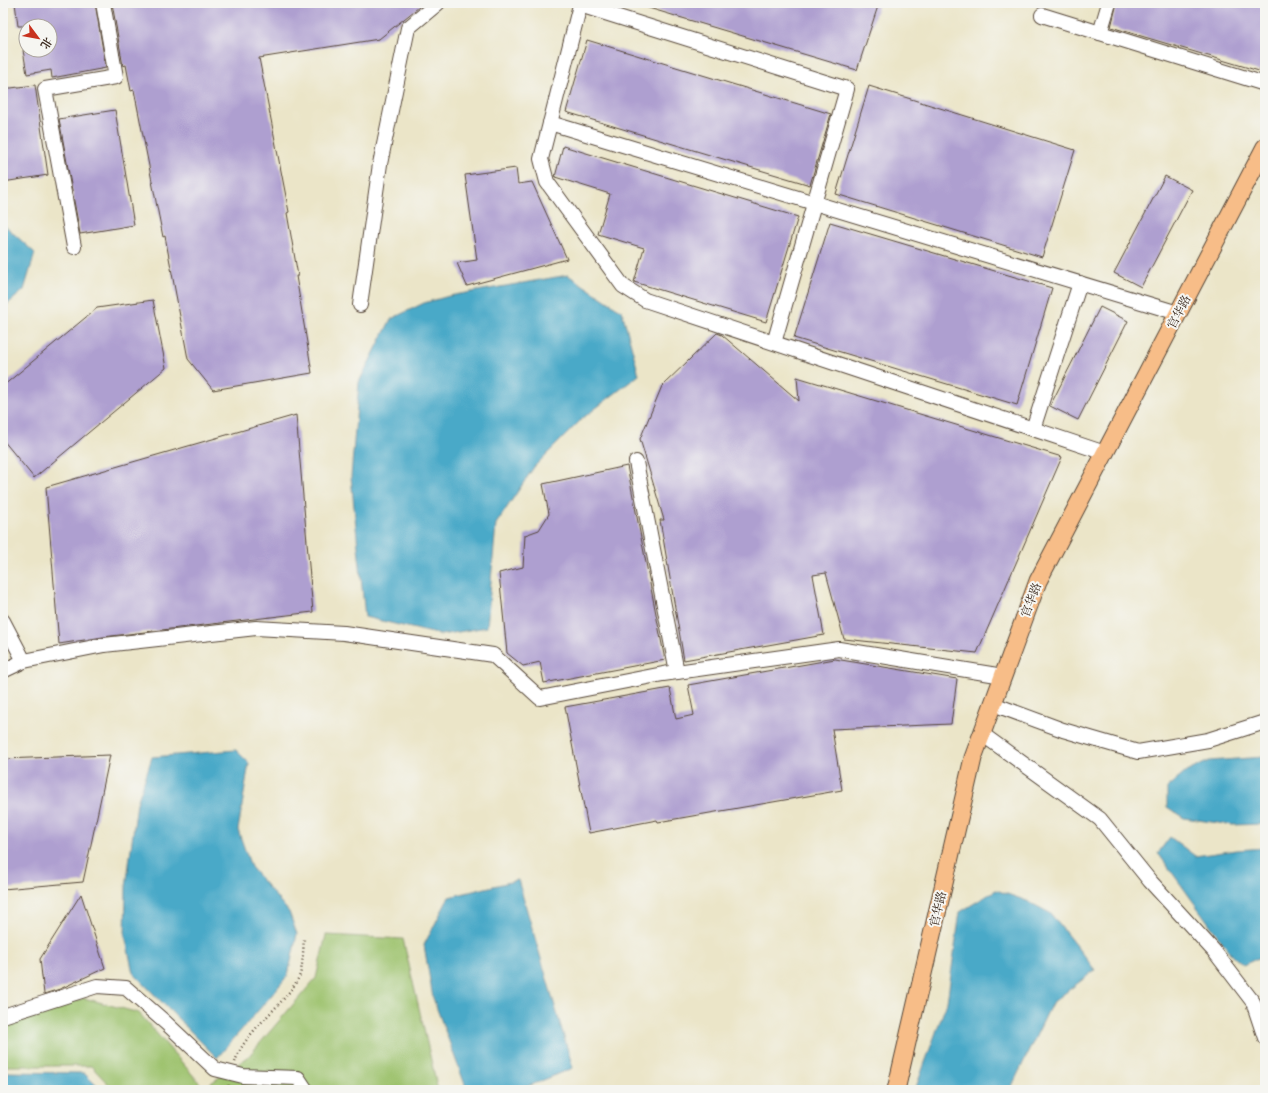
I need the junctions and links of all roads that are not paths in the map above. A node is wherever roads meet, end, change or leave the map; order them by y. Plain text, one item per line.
1 (103, 3) edge
2 (438, 3) edge
3 (1109, 3) edge
4 (1042, 15) dead end
5 (1100, 33) junction
6 (1265, 84) edge
7 (550, 123) junction
8 (1265, 147) edge
9 (816, 203) junction
10 (74, 247) dead end
11 (1080, 283) junction
12 (360, 305) dead end
13 (1178, 313) junction
14 (774, 343) junction
15 (1033, 429) junction
16 (1105, 453) junction
17 (636, 462) dead end
18 (3, 621) edge
19 (24, 661) junction
20 (3, 671) edge
21 (677, 672) junction
22 (1003, 676) junction
23 (993, 704) junction
24 (1265, 722) edge
25 (982, 734) junction
26 (3, 1016) edge
27 (1265, 1038) edge
28 (306, 1090) edge
29 (896, 1090) edge

1 - 10 street
2 - 12 street
3 - 5 street
4 - 5 street
5 - 6 street
7 - 9 street
7 - 9 street
7 - 14 street
8 - 13 main road, 官华路
9 - 11 street
9 - 14 street
11 - 13 street
11 - 15 street
13 - 16 main road, 官华路
14 - 15 street
15 - 16 street
16 - 22 main road, 官华路
17 - 21 street
18 - 19 street
19 - 20 street
19 - 21 street
21 - 22 street
22 - 23 main road, 官华路
23 - 24 street
23 - 25 main road, 官华路
25 - 27 street
25 - 29 main road, 官华路
26 - 28 street

